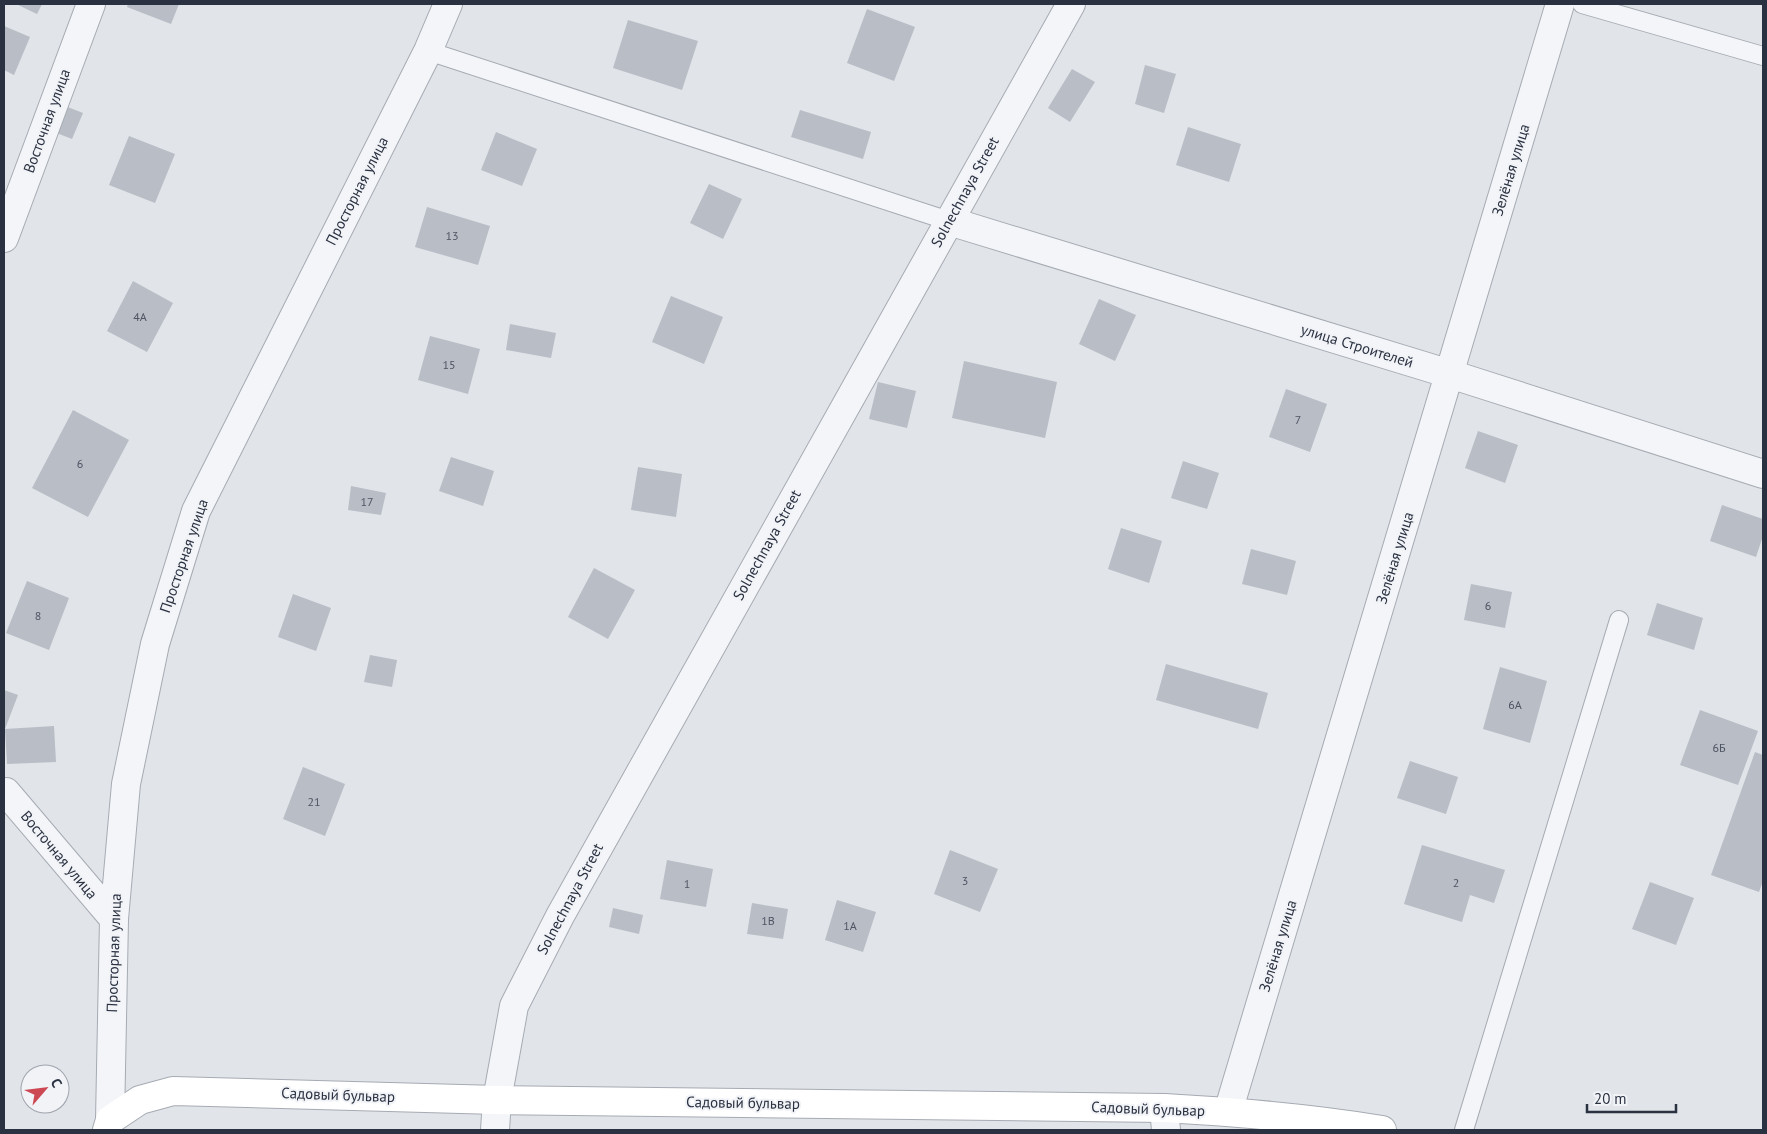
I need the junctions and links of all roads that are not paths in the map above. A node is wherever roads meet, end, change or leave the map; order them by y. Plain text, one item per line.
1 (91, 4) edge
2 (448, 4) edge
3 (1071, 4) edge
4 (1560, 4) edge
5 (1582, 4) edge
6 (428, 51) junction
7 (1763, 56) edge
8 (949, 221) junction
9 (4, 238) edge
10 (1450, 374) junction
11 (1763, 474) edge
12 (1619, 620) dead end
13 (4, 792) edge
14 (114, 919) junction
15 (497, 1100) junction
16 (1228, 1112) junction
17 (1165, 1119) edge
18 (109, 1125) edge
19 (496, 1130) edge
20 (1382, 1130) edge
21 (1464, 1130) edge

1 - 9 street, Восточная улица
2 - 6 street, Просторная улица
3 - 8 street, Solnechnaya Street
4 - 10 street, Зелёная улица
5 - 7 lane
6 - 8 lane
6 - 14 street, Просторная улица
8 - 10 street, улица Строителей
8 - 15 street, Solnechnaya Street
10 - 11 street, улица Строителей
10 - 16 street, Зелёная улица
12 - 21 lane
13 - 14 street, Восточная улица
14 - 18 street, Просторная улица
15 - 17 street, Садовый бульвар
15 - 18 street, Садовый бульвар
15 - 19 street, Solnechnaya Street
16 - 17 street, Садовый бульвар
16 - 20 street, Садовый бульвар

